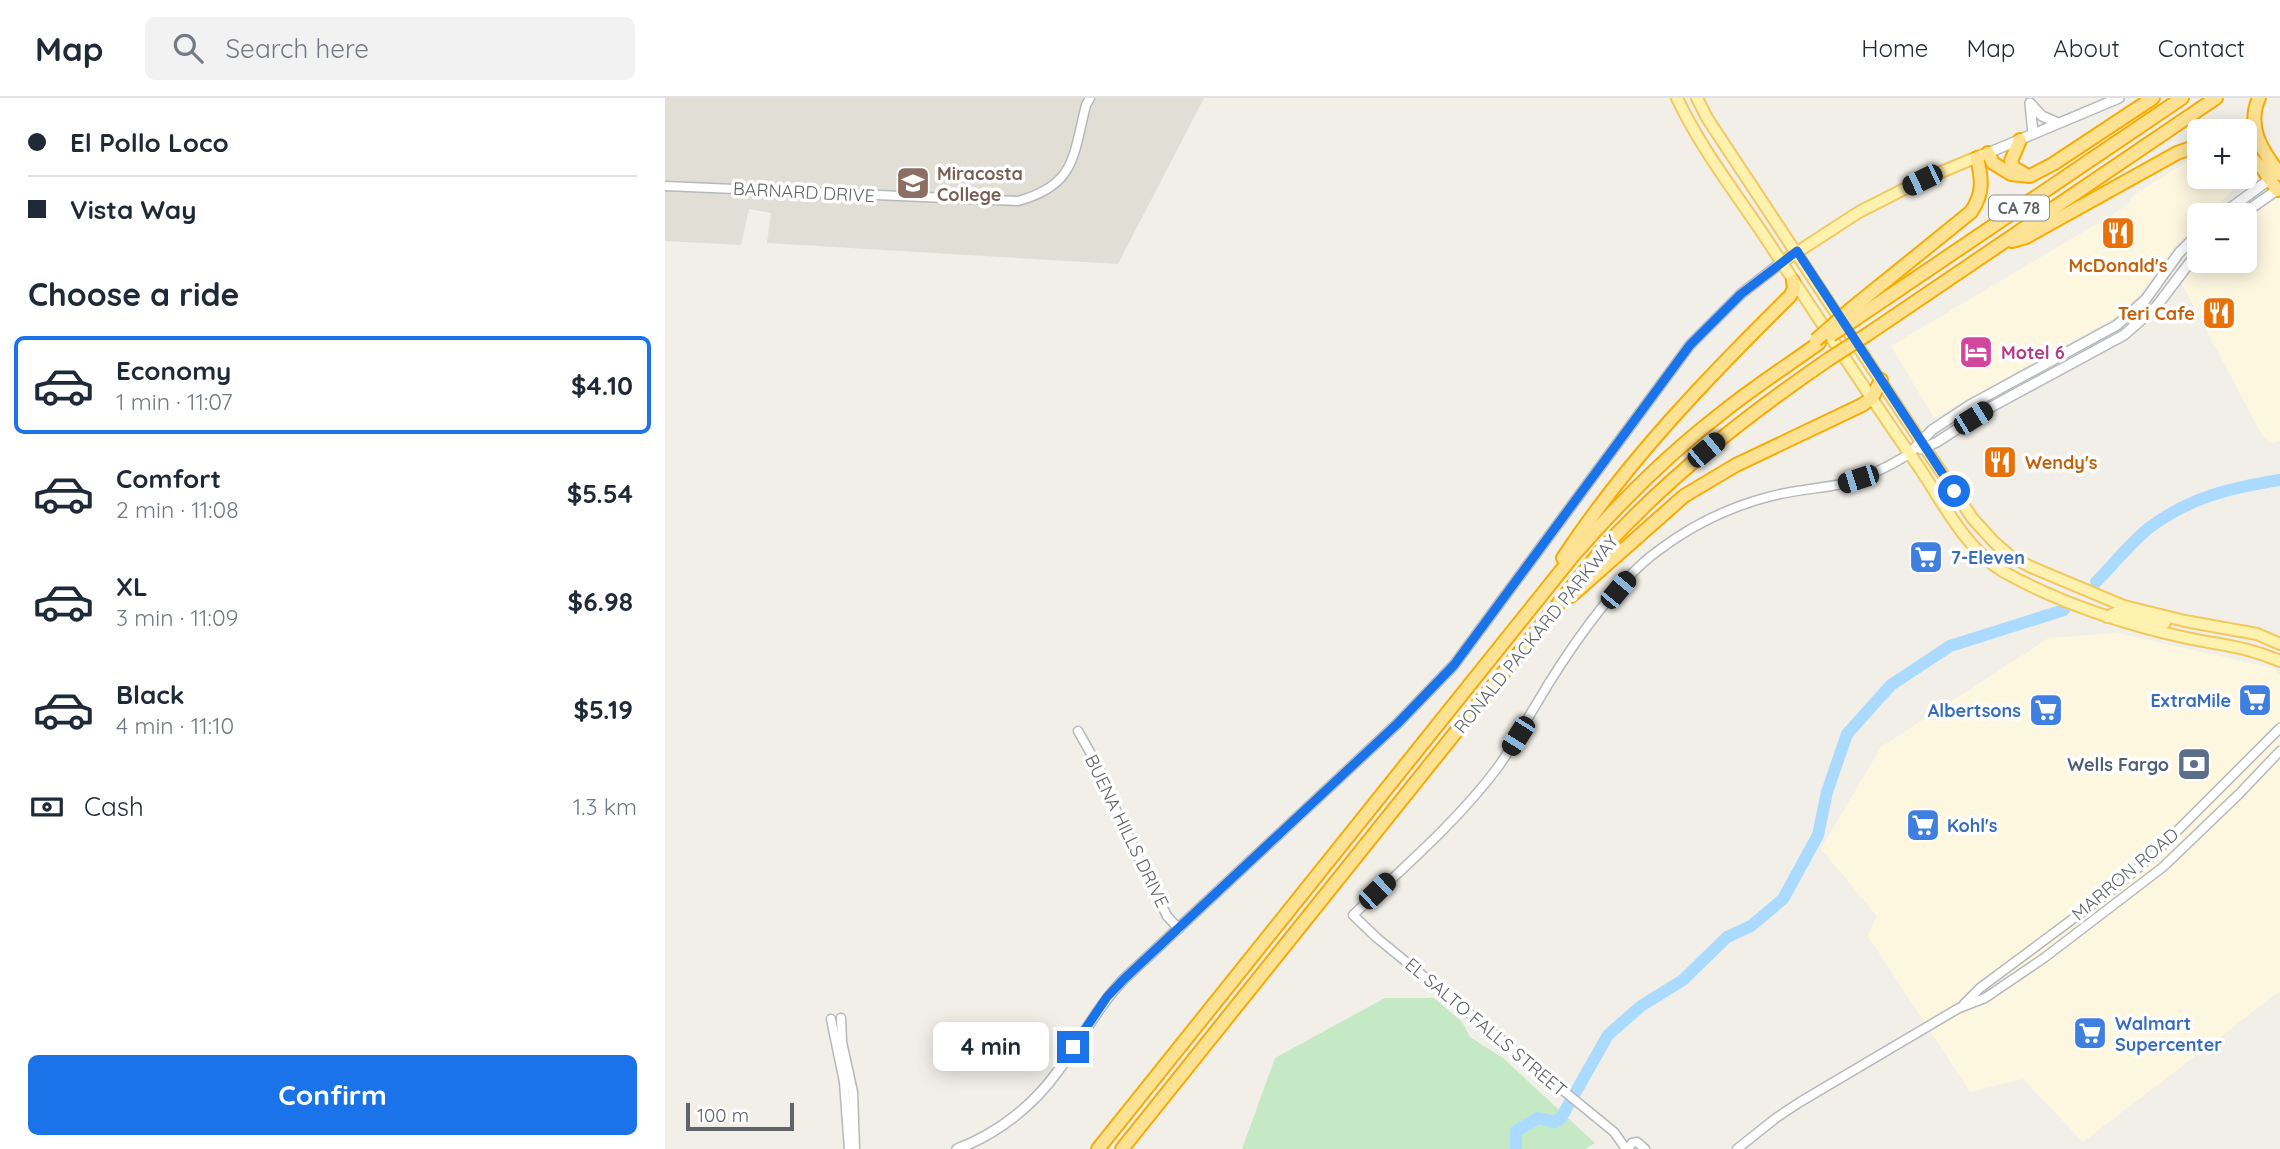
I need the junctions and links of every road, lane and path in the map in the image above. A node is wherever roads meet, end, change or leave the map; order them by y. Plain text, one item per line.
1 (1090, 98) edge
2 (1677, 98) edge
3 (1697, 98) edge
4 (2119, 98) edge
5 (2153, 98) edge
6 (2182, 98) edge
7 (2216, 98) edge
8 (2259, 98) edge
9 (2058, 123) junction
10 (2033, 134) junction
11 (2020, 139) junction
12 (2187, 150) edge
13 (1982, 155) junction
14 (2257, 163) edge
15 (2030, 176) junction
16 (2278, 179) edge
17 (665, 186) edge
18 (2240, 203) edge
19 (2253, 203) edge
20 (2187, 245) edge
21 (1995, 247) junction
22 (1797, 251) junction
23 (1782, 262) junction
24 (2187, 266) edge
25 (1793, 281) junction
26 (2133, 312) junction
27 (1854, 314) junction
28 (2141, 322) junction
29 (2020, 378) junction
30 (1881, 380) junction
31 (2017, 392) junction
32 (1872, 398) junction
33 (1923, 444) junction
34 (1909, 454) junction
35 (1963, 531) junction
36 (1985, 534) junction
37 (2001, 550) junction
38 (1979, 551) junction
39 (1556, 606) junction
40 (2107, 617) junction
41 (2172, 618) junction
42 (1521, 620) junction
43 (2280, 644) edge
44 (2249, 649) junction
45 (2280, 661) edge
46 (2280, 668) edge
47 (2280, 728) edge
48 (1078, 731) dead end
49 (2280, 751) edge
50 (1178, 929) junction
51 (1959, 1009) junction
52 (841, 1018) dead end
53 (831, 1019) dead end
54 (1629, 1147) edge
55 (849, 1149) edge
56 (855, 1149) edge
57 (957, 1149) edge
58 (1098, 1149) edge
59 (1122, 1149) edge
60 (1645, 1149) edge
61 (1737, 1149) edge

1 - 17 street, BARNARD DRIVE
2 - 23 main road
3 - 22 main road
4 - 9 main road
5 - 15 highway
6 - 27 highway, RONALD PACKARD PARKWAY / CA 78
7 - 21 highway, RONALD PACKARD PARKWAY / CA 78
8 - 16 highway
9 - 10 main road
9 - 10 main road
10 - 11 main road
11 - 13 main road
11 - 15 highway
12 - 21 highway
13 - 15 highway
13 - 22 main road
13 - 27 highway
14 - 16 highway
16 - 18 main road
16 - 19 main road
20 - 26 main road
21 - 39 highway, RONALD PACKARD PARKWAY / CA 78, bridge
22 - 23 main road
22 - 30 main road
23 - 25 main road
23 - 50 main road
24 - 28 main road
25 - 32 main road
25 - 42 highway
26 - 28 main road
26 - 29 main road
27 - 42 highway, RONALD PACKARD PARKWAY / CA 78, bridge
28 - 31 main road
29 - 31 main road
29 - 33 main road
30 - 32 highway
30 - 33 main road
31 - 33 main road
32 - 34 main road
32 - 39 highway
33 - 34 main road
33 - 36 main road
34 - 35 main road
34 - 54 street, EL SALTO FALLS STREET
35 - 36 main road
35 - 38 main road
36 - 37 main road
37 - 38 main road
37 - 41 main road
38 - 40 main road
39 - 59 highway, RONALD PACKARD PARKWAY / CA 78
40 - 41 main road
40 - 44 main road
41 - 43 main road
42 - 58 highway, RONALD PACKARD PARKWAY / CA 78
44 - 45 main road
44 - 46 main road
47 - 51 street, MARRON ROAD
48 - 50 street, BUENA HILLS DRIVE
49 - 51 street, MARRON ROAD
50 - 57 main road
51 - 61 street, MARRON ROAD
52 - 56 street
53 - 55 street
54 - 60 street

